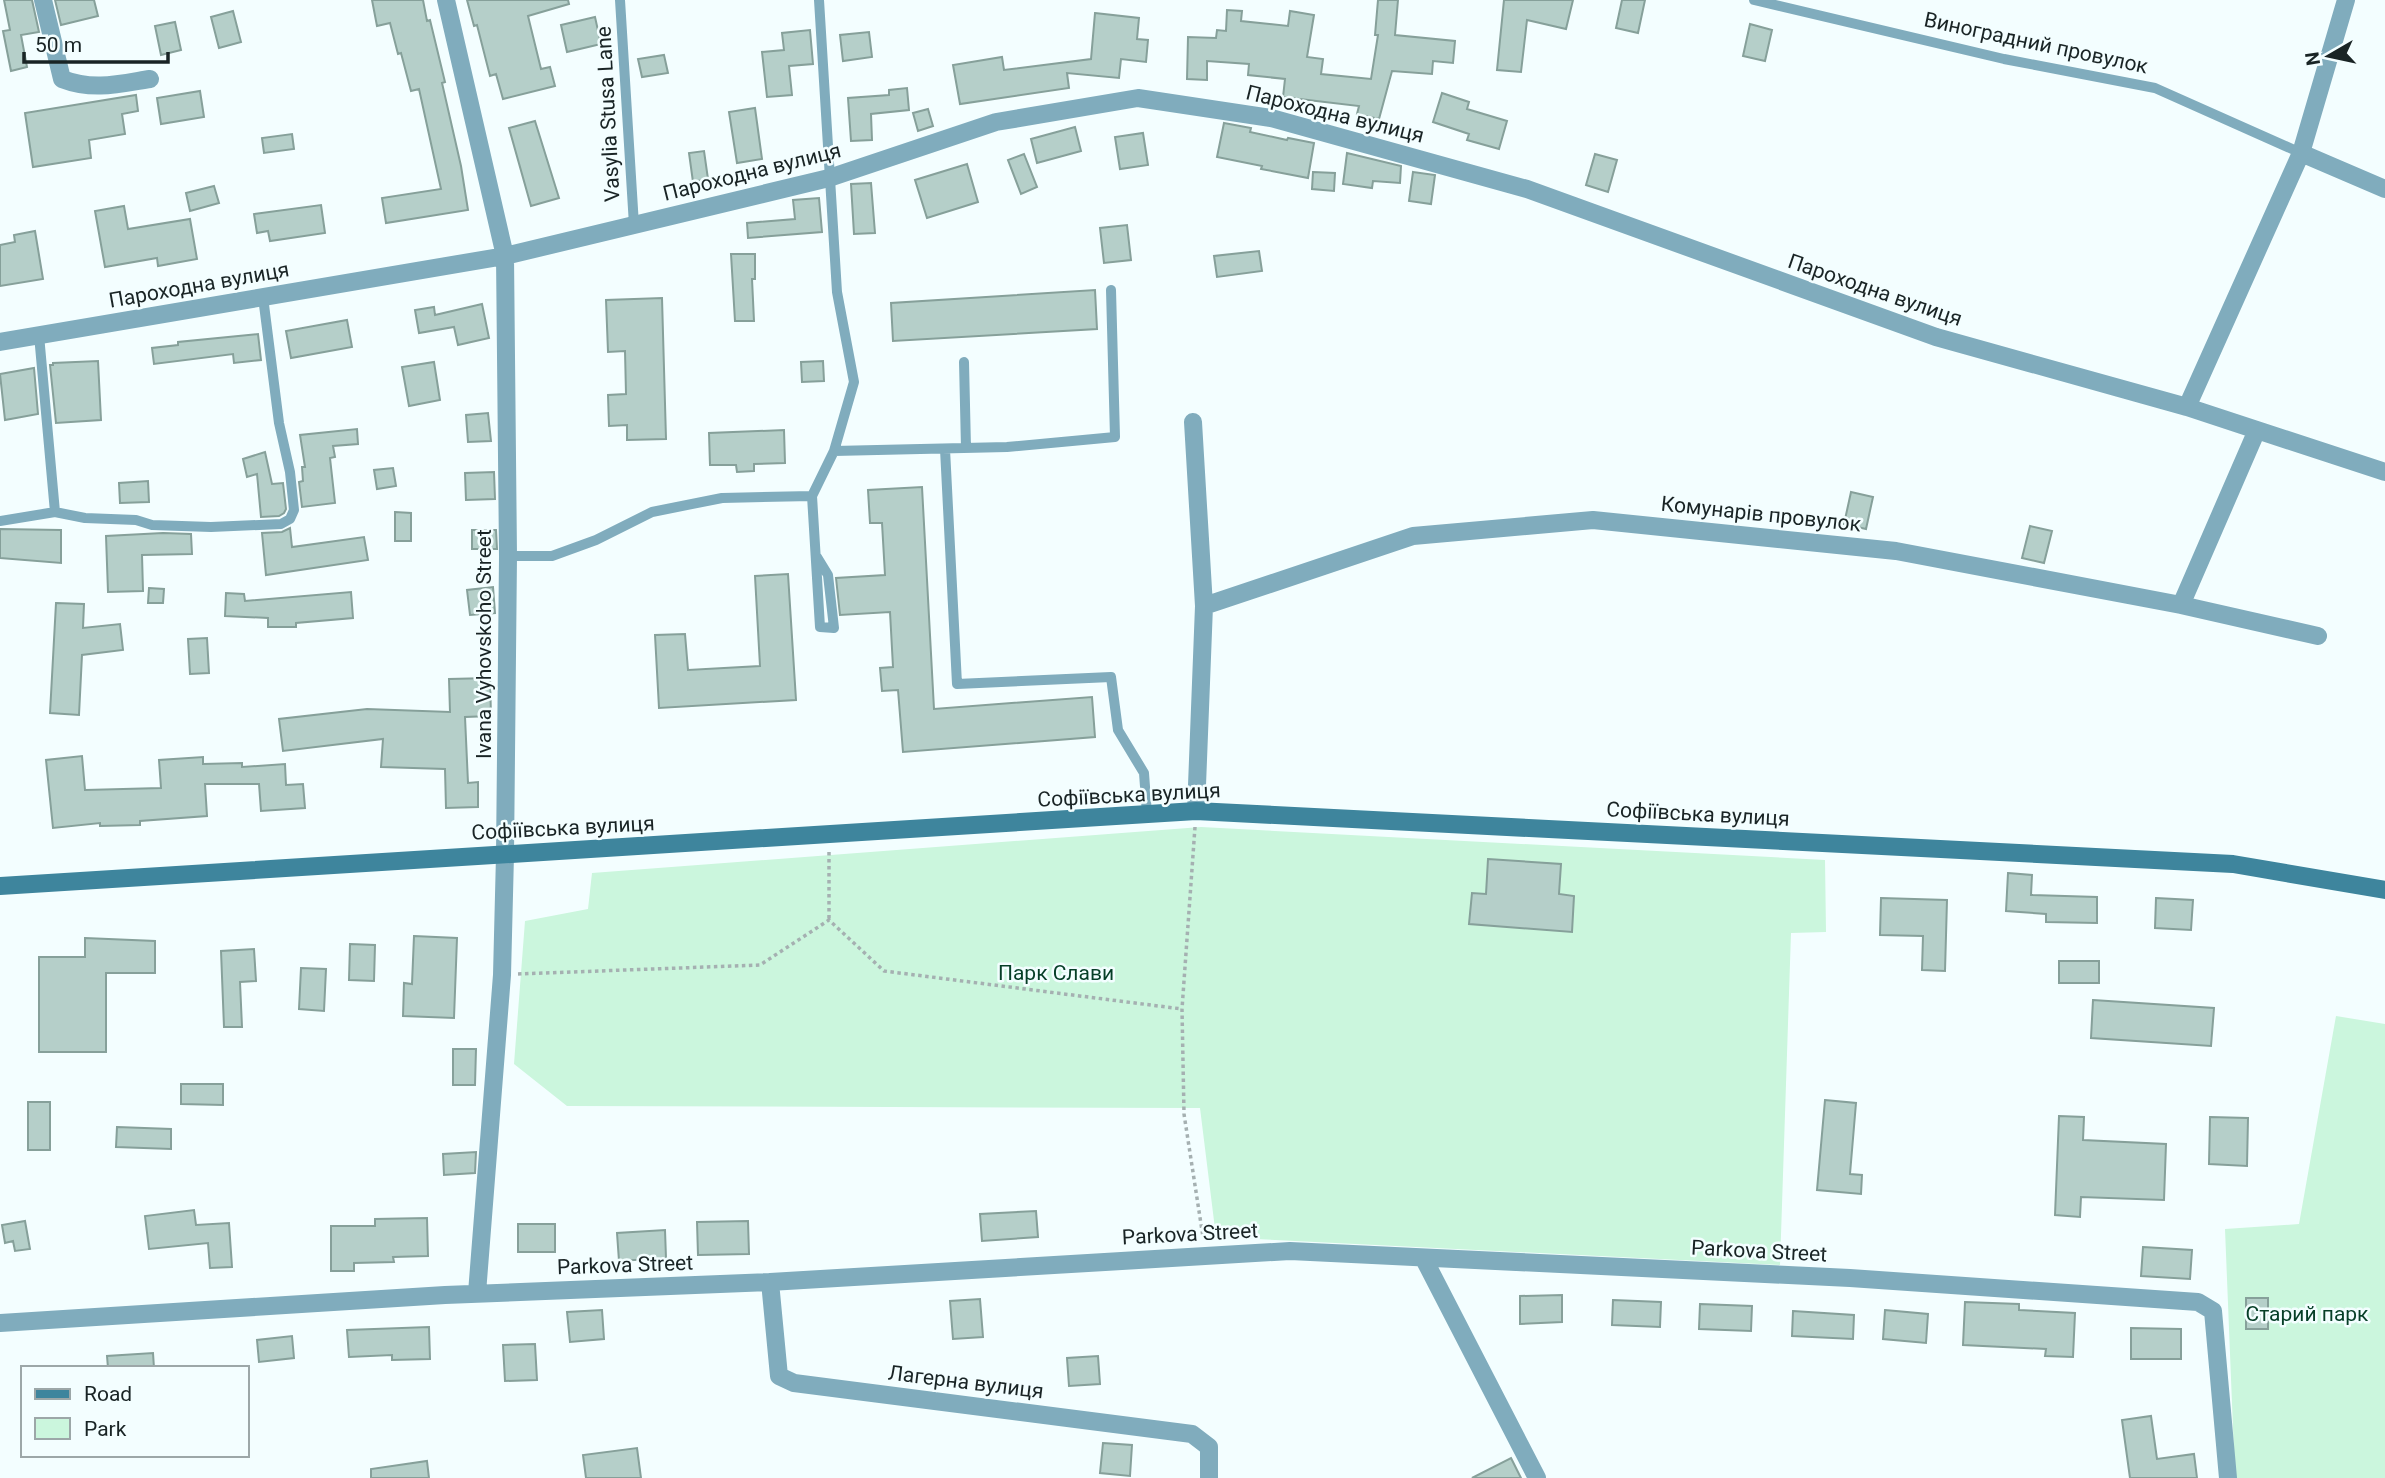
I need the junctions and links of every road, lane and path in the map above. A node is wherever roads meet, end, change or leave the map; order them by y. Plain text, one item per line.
1 (43, 0) edge
2 (446, 0) edge
3 (620, 0) edge
4 (819, 0) edge
5 (1754, 0) edge
6 (2346, 0) edge
7 (150, 79) dead end
8 (2301, 153) junction
9 (829, 178) junction
10 (2385, 189) edge
11 (634, 225) junction
12 (505, 256) junction
13 (1111, 290) dead end
14 (263, 297) junction
15 (39, 335) junction
16 (0, 342) edge
17 (964, 362) dead end
18 (2187, 407) junction
19 (1193, 422) dead end
20 (2257, 430) junction
21 (966, 448) junction
22 (945, 449) junction
23 (834, 451) junction
24 (2385, 472) edge
25 (812, 496) junction
26 (55, 512) junction
27 (0, 521) edge
28 (508, 556) junction
29 (817, 557) junction
30 (2181, 605) junction
31 (1204, 606) junction
32 (2318, 636) dead end
33 (1196, 811) junction
34 (1147, 814) junction
35 (829, 835) junction
36 (505, 855) junction
37 (0, 886) edge
38 (2385, 890) edge
39 (829, 920) junction
40 (502, 975) junction
41 (1182, 1009) junction
42 (1206, 1255) junction
43 (1424, 1259) junction
44 (769, 1282) junction
45 (477, 1293) junction
46 (0, 1323) edge
47 (1209, 1478) edge
48 (1537, 1478) edge
49 (2228, 1478) edge

1 - 7 street
2 - 12 street, Ivana Vyhovskoho Street
3 - 11 lane, Vasylia Stusa Lane
4 - 9 lane
5 - 8 lane, Виноградний провулок
6 - 8 street
8 - 10 street
8 - 18 street
9 - 11 street, Пароходна вулиця
9 - 18 street, Пароходна вулиця
9 - 23 lane
11 - 12 street, Пароходна вулиця
12 - 14 street, Пароходна вулиця
12 - 28 street, Ivana Vyhovskoho Street
13 - 21 lane
14 - 15 street, Пароходна вулиця
14 - 26 lane
15 - 16 street, Пароходна вулиця
15 - 26 lane
17 - 21 lane
18 - 20 street, Пароходна вулиця
19 - 31 street
20 - 24 street, Пароходна вулиця
20 - 30 street
21 - 22 lane
22 - 23 lane
22 - 34 lane
23 - 25 lane
25 - 28 lane
25 - 29 lane
26 - 27 lane
28 - 36 street, Ivana Vyhovskoho Street
29 - 29 lane
30 - 31 street, Комунарів провулок
30 - 32 street, Комунарів провулок
31 - 33 street
33 - 34 street, Софіївська вулиця
33 - 38 street, Софіївська вулиця
33 - 41 path
34 - 35 street, Софіївська вулиця
35 - 36 street, Софіївська вулиця
35 - 39 path
36 - 37 street, Софіївська вулиця
36 - 40 street, Ivana Vyhovskoho Street
39 - 40 path
39 - 41 path
40 - 45 street, Ivana Vyhovskoho Street
41 - 42 path
42 - 43 street, Parkova Street
42 - 44 street, Parkova Street
43 - 48 street
43 - 49 street, Parkova Street
44 - 45 street, Parkova Street
44 - 47 street, Лагерна вулиця
45 - 46 street, Parkova Street

